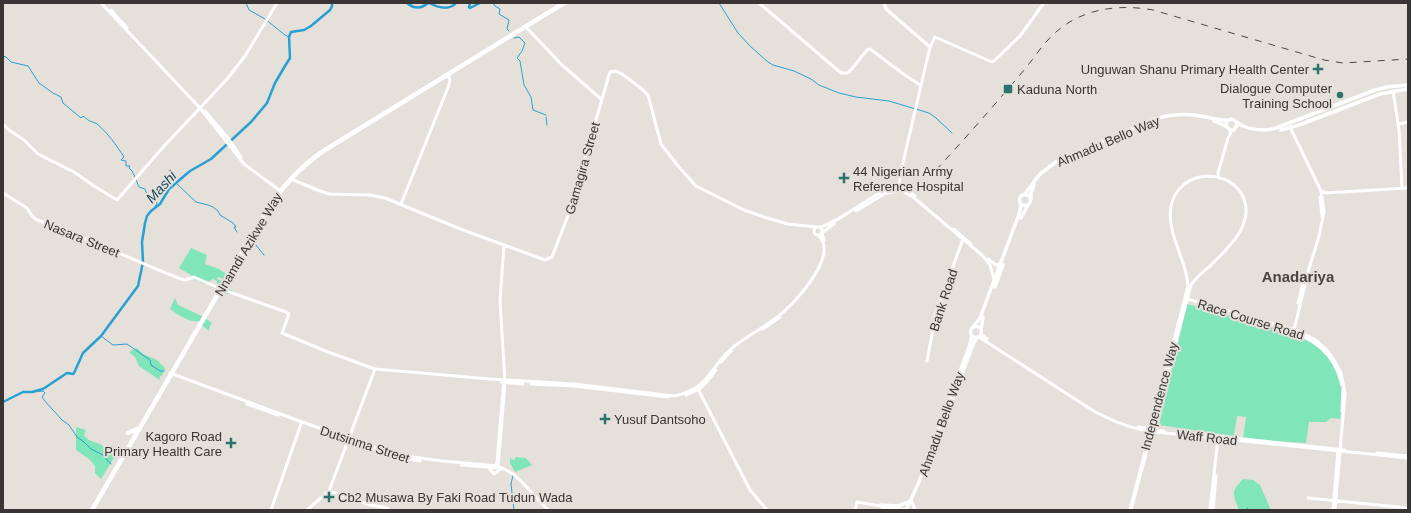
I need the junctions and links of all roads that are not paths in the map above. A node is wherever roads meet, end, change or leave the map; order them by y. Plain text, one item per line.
1 (102, 3) edge
2 (277, 3) edge
3 (561, 3) edge
4 (564, 3) edge
5 (759, 3) edge
6 (884, 3) edge
7 (1044, 3) edge
8 (525, 26) junction
9 (930, 48) junction
10 (448, 74) junction
11 (1408, 85) edge
12 (920, 86) junction
13 (1408, 89) edge
14 (1393, 91) junction
15 (601, 99) junction
16 (200, 108) junction
17 (1228, 120) junction
18 (1236, 122) junction
19 (1408, 122) edge
20 (3, 124) edge
21 (1398, 124) junction
22 (1289, 127) junction
23 (1227, 128) junction
24 (1233, 130) junction
25 (1228, 138) junction
26 (337, 141) junction
27 (1217, 177) junction
28 (291, 178) junction
29 (901, 188) junction
30 (1402, 188) junction
31 (279, 189) junction
32 (1408, 189) edge
33 (1321, 191) junction
34 (1350, 192) junction
35 (3, 193) edge
36 (1024, 195) junction
37 (1322, 196) junction
38 (1030, 199) junction
39 (1020, 203) junction
40 (401, 204) junction
41 (1028, 205) junction
42 (807, 226) junction
43 (819, 227) junction
44 (814, 231) junction
45 (822, 232) junction
46 (818, 235) junction
47 (959, 235) junction
48 (964, 242) junction
49 (504, 246) junction
50 (1001, 262) junction
51 (1187, 278) junction
52 (1193, 281) junction
53 (994, 283) junction
54 (220, 288) junction
55 (1187, 300) junction
56 (1294, 325) junction
57 (974, 326) junction
58 (1288, 328) junction
59 (1293, 330) junction
60 (1299, 331) junction
61 (980, 334) junction
62 (972, 336) junction
63 (927, 361) dead end
64 (375, 369) junction
65 (170, 375) junction
66 (504, 380) junction
67 (698, 389) junction
68 (301, 423) junction
69 (137, 430) junction
70 (1152, 430) junction
71 (128, 432) dead end
72 (1219, 439) junction
73 (348, 440) junction
74 (1340, 444) junction
75 (1334, 450) junction
76 (1339, 450) junction
77 (1345, 451) junction
78 (1339, 456) junction
79 (1408, 457) edge
80 (498, 462) junction
81 (496, 468) junction
82 (329, 491) junction
83 (1308, 498) dead end
84 (1335, 500) junction
85 (911, 502) junction
86 (880, 505) junction
87 (388, 508) dead end
88 (1408, 508) edge
89 (901, 509) edge
90 (907, 509) edge
91 (91, 510) edge
92 (271, 510) edge
93 (307, 510) edge
94 (548, 510) edge
95 (767, 510) edge
96 (855, 510) edge
97 (895, 510) edge
98 (915, 510) edge
99 (1131, 510) edge
100 (1212, 510) edge
101 (1334, 510) edge

1 - 16 street
2 - 16 street
3 - 8 highway, Nnamdi Azikwe Way
4 - 8 highway, Nnamdi Azikwe Way
5 - 12 street
6 - 9 street
7 - 9 street
8 - 10 highway, Nnamdi Azikwe Way
8 - 15 street
8 - 26 highway, Nnamdi Azikwe Way
9 - 12 street
10 - 26 highway, Nnamdi Azikwe Way
10 - 40 street
11 - 18 main road
12 - 29 street
13 - 14 main road
14 - 21 street
14 - 22 main road
15 - 42 street, Gamagira Street
15 - 49 street, Gamagira Street
16 - 20 street
16 - 31 street
17 - 18 main road
17 - 23 main road
17 - 36 main road, Ahmadu Bello Way
18 - 24 main road
19 - 21 street
21 - 30 street
22 - 24 main road
22 - 33 street
22 - 56 street
23 - 24 main road
23 - 25 street
23 - 38 main road, Ahmadu Bello Way
24 - 25 street
25 - 27 street
26 - 28 highway, Nnamdi Azikwe Way
26 - 31 highway, Nnamdi Azikwe Way
27 - 51 street
27 - 52 street, Independence Way
28 - 40 street, Gamagira Street
28 - 54 highway, Nnamdi Azikwe Way
29 - 43 street
29 - 45 street
29 - 47 street
30 - 32 street
30 - 34 street
31 - 54 highway, Nnamdi Azikwe Way
32 - 34 street
33 - 34 street
33 - 37 street
34 - 37 street
35 - 54 street, Nasara Street
36 - 38 main road
36 - 39 main road
37 - 56 street
38 - 41 main road
39 - 41 main road
39 - 50 main road
40 - 49 street, Gamagira Street
41 - 61 main road, Ahmadu Bello Way
42 - 43 street, Gamagira Street
42 - 44 street, Gamagira Street
43 - 44 street
43 - 45 street
44 - 46 street, Gamagira Street
45 - 46 street
45 - 67 street
46 - 67 street
47 - 48 street
47 - 48 street
47 - 48 street
48 - 50 street
48 - 53 street
48 - 63 street, Bank Road
49 - 66 street
50 - 53 main road
51 - 52 street
51 - 70 street, Independence Way
52 - 55 street, Independence Way
53 - 57 main road
54 - 64 street, Nasara Street
54 - 65 highway, Nnamdi Azikwe Way
55 - 58 street, Race Course Road
55 - 59 street, Race Course Road
55 - 70 street, Independence Way
56 - 58 street
56 - 59 street
56 - 60 street
57 - 61 main road
57 - 62 main road, Ahmadu Bello Way
58 - 59 street, Race Course Road
59 - 60 street, Race Course Road
59 - 74 street, Race Course Road
60 - 74 street, Race Course Road
61 - 62 main road
61 - 70 street, Waff Road
61 - 85 main road, Ahmadu Bello Way
62 - 85 main road, Ahmadu Bello Way
64 - 66 street
64 - 73 street
65 - 68 street, Dutsinma Street
65 - 69 highway, Nnamdi Azikwe Way
65 - 91 highway, Nnamdi Azikwe Way
66 - 67 street
66 - 80 street
67 - 95 street
68 - 73 street, Dutsinma Street
68 - 92 street
69 - 71 highway
69 - 91 highway, Nnamdi Azikwe Way
70 - 72 street, Waff Road
70 - 99 street, Independence Way
72 - 75 street, Waff Road
72 - 100 street
73 - 81 street, Dutsinma Street
73 - 82 street
74 - 75 street
74 - 76 street, Race Course Road
74 - 77 street
75 - 76 street, Waff Road
75 - 78 street
76 - 77 street, Waff Road
76 - 78 street, Race Course Road
77 - 78 street
77 - 79 street, Waff Road
78 - 84 street, Race Course Road
80 - 81 street
80 - 81 street
81 - 94 street, Dutsinma Street
82 - 87 street
82 - 93 street
83 - 84 street
84 - 88 street
84 - 101 street, Race Course Road
85 - 86 main road
85 - 90 main road, Ahmadu Bello Way
85 - 98 main road
86 - 89 street
86 - 96 street
86 - 97 main road
89 - 90 street

